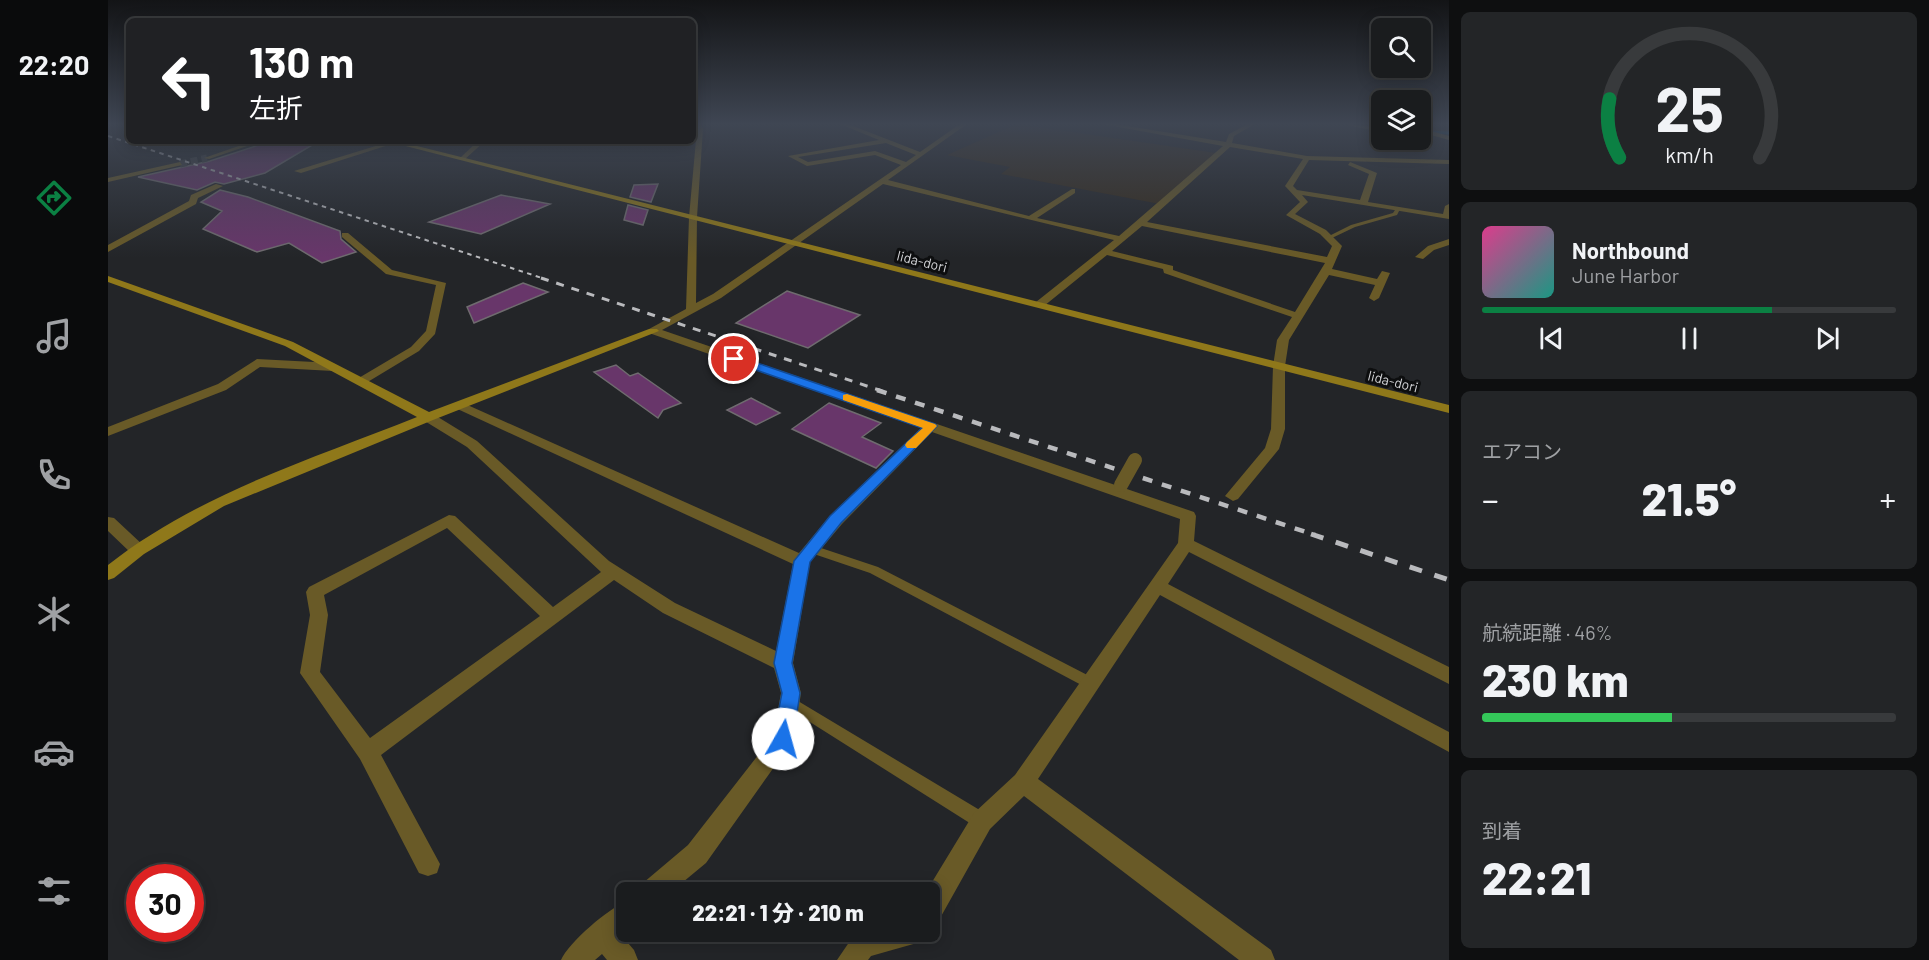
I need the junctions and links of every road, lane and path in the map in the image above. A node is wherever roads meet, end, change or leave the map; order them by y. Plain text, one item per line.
1 (158, 169) edge
2 (305, 169) edge
3 (501, 169) edge
4 (699, 169) edge
5 (899, 169) edge
6 (1201, 169) edge
7 (1299, 169) edge
8 (1362, 169) edge
9 (298, 171) dead end
10 (108, 180) edge
11 (881, 181) junction
12 (219, 186) dead end
13 (1072, 191) dead end
14 (1296, 192) junction
15 (1363, 204) junction
16 (1449, 206) edge
17 (1397, 209) junction
18 (693, 217) junction
19 (1030, 219) junction
20 (1140, 223) junction
21 (345, 235) dead end
22 (1330, 237) junction
23 (1120, 239) junction
24 (1449, 242) edge
25 (792, 243) junction
26 (108, 249) edge
27 (1104, 252) junction
28 (1420, 257) dead end
29 (1328, 266) junction
30 (108, 279) edge
31 (1374, 298) dead end
32 (1040, 304) junction
33 (691, 311) junction
34 (1298, 316) junction
35 (653, 332) junction
36 (1279, 366) junction
37 (333, 367) junction
38 (361, 382) junction
39 (458, 406) junction
40 (1449, 409) edge
41 (428, 417) junction
42 (931, 426) junction
43 (108, 432) edge
44 (1136, 460) dead end
45 (1121, 485) dead end
46 (1233, 496) dead end
47 (108, 522) edge
48 (1186, 544) junction
49 (138, 550) junction
50 (807, 555) junction
51 (613, 572) junction
52 (108, 574) edge
53 (1158, 586) junction
54 (552, 617) junction
55 (783, 663) junction
56 (1449, 676) edge
57 (1092, 684) junction
58 (788, 701) junction
59 (1449, 743) edge
60 (368, 752) junction
61 (1023, 782) junction
62 (982, 821) junction
63 (428, 864) dead end
64 (664, 882) edge
65 (940, 894) edge
66 (616, 923) edge
67 (603, 934) junction
68 (872, 942) edge
69 (575, 960) edge
70 (624, 960) edge
71 (851, 960) edge
72 (1260, 960) edge

1 - 10 street
2 - 9 street
3 - 18 main road, Iida-dori
4 - 18 street
5 - 11 street
6 - 20 street
7 - 14 street
8 - 15 street
11 - 19 street
11 - 25 street
12 - 26 street
13 - 19 street
14 - 15 street
14 - 22 street
15 - 17 street
16 - 17 street
17 - 22 lane
18 - 25 main road, Iida-dori
18 - 33 street
19 - 23 street
20 - 23 street
20 - 29 street
21 - 38 street
22 - 29 street
23 - 27 street
24 - 28 street
25 - 32 main road, Iida-dori
25 - 33 street
27 - 32 street
27 - 34 street
29 - 31 street
29 - 34 street
30 - 37 main road
32 - 36 main road, Iida-dori
33 - 35 street
34 - 36 street
35 - 39 main road
35 - 42 street
36 - 40 main road, Iida-dori
36 - 46 street
37 - 38 main road
37 - 43 street
38 - 41 main road
39 - 41 main road
39 - 50 street
41 - 49 main road
41 - 51 street
42 - 48 street
42 - 50 street
44 - 45 street, bridge
47 - 49 street
48 - 53 street
48 - 56 street
49 - 52 main road
50 - 55 street
50 - 57 lane
51 - 54 street
51 - 55 street
53 - 57 street
53 - 59 street
54 - 60 street
54 - 60 street
55 - 58 street
57 - 61 street
58 - 62 lane
58 - 64 street
60 - 63 street
61 - 62 street
61 - 72 street
62 - 65 street
66 - 67 street
67 - 69 street
67 - 70 street
68 - 71 street

